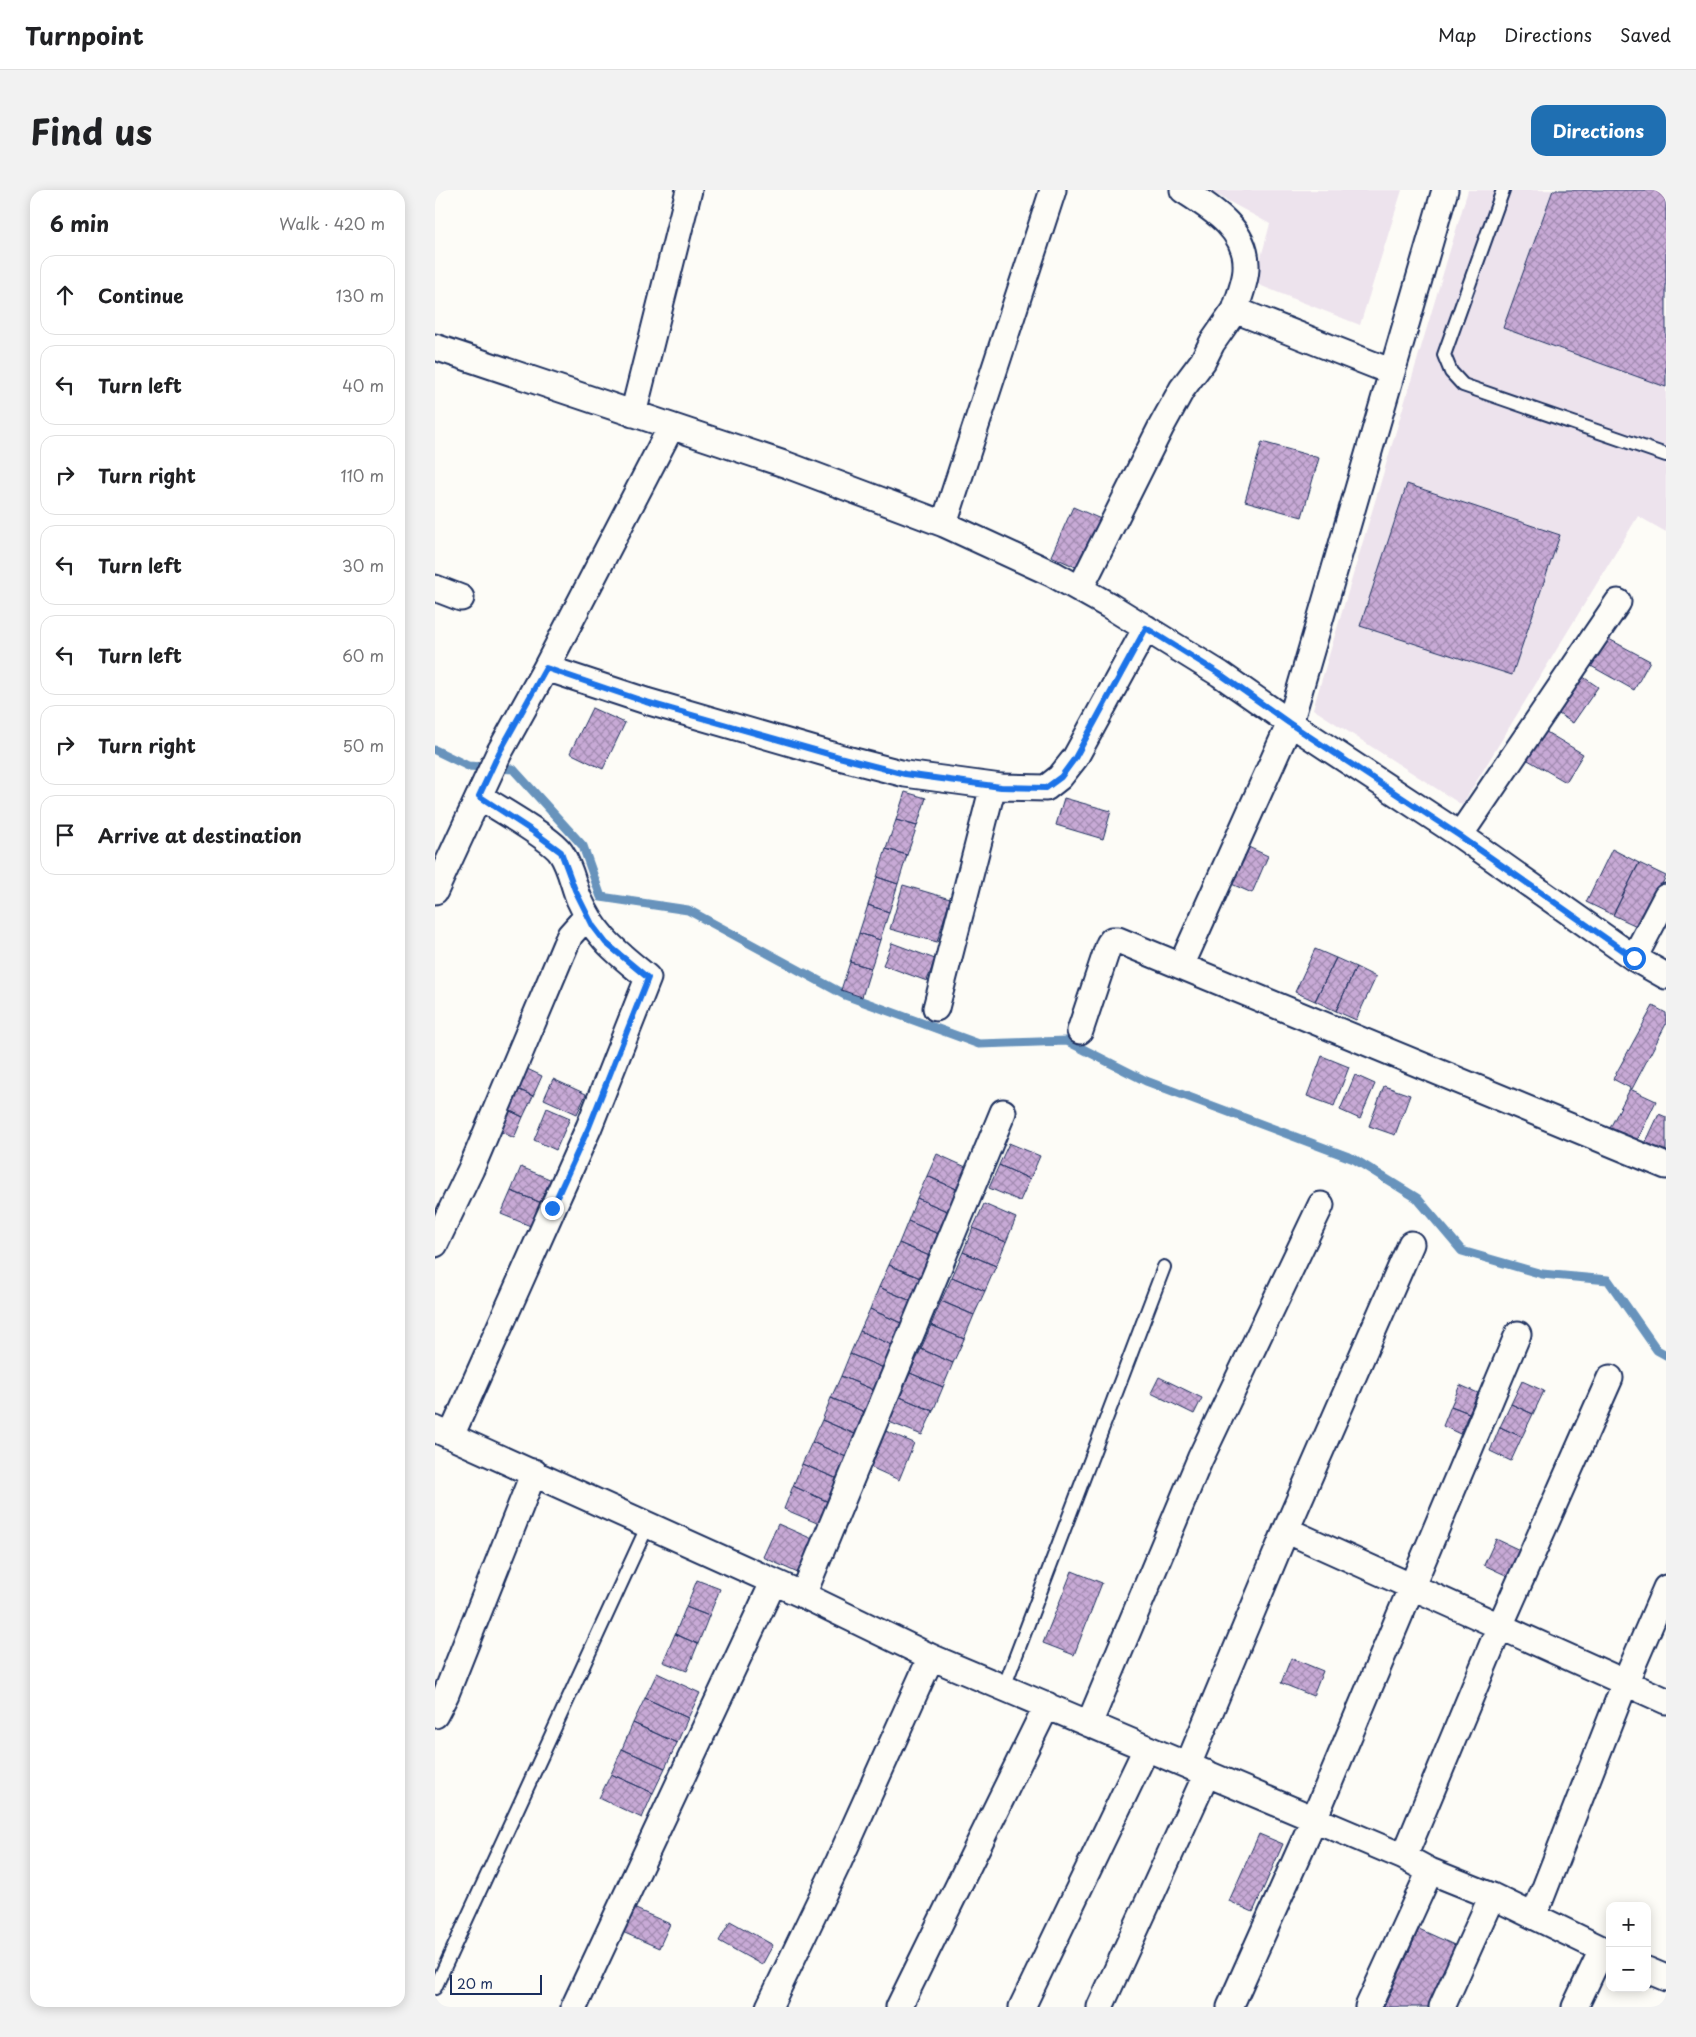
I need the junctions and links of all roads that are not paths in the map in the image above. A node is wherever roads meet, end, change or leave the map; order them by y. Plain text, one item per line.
1 (689, 190) edge
2 (1053, 190) edge
3 (1183, 190) edge
4 (1445, 190) edge
5 (1503, 190) edge
6 (1235, 310) junction
7 (435, 347) edge
8 (1392, 372) junction
9 (633, 414) junction
10 (671, 427) junction
11 (1666, 455) edge
12 (944, 524) junction
13 (435, 588) edge
14 (1079, 589) junction
15 (461, 598) dead end
16 (1618, 602) dead end
17 (1146, 628) junction
18 (546, 668) junction
19 (1289, 723) junction
20 (993, 786) junction
21 (482, 790) junction
22 (1460, 836) junction
23 (435, 891) edge
24 (1666, 898) edge
25 (587, 916) junction
26 (1634, 958) junction
27 (1181, 966) junction
28 (1666, 976) edge
29 (936, 1008) dead end
30 (1080, 1030) dead end
31 (1003, 1112) dead end
32 (1666, 1166) edge
33 (1321, 1205) dead end
34 (435, 1244) edge
35 (1411, 1244) dead end
36 (1164, 1267) dead end
37 (1518, 1334) dead end
38 (1610, 1378) dead end
39 (443, 1432) edge
40 (534, 1472) junction
41 (648, 1525) junction
42 (1286, 1530) junction
43 (773, 1583) junction
44 (1411, 1586) junction
45 (1666, 1588) edge
46 (803, 1595) junction
47 (1500, 1626) junction
48 (931, 1657) junction
49 (1625, 1682) junction
50 (1004, 1687) junction
51 (1666, 1701) edge
52 (1047, 1705) junction
53 (435, 1715) edge
54 (1089, 1724) junction
55 (1146, 1749) junction
56 (1197, 1769) junction
57 (1314, 1819) junction
58 (1404, 1857) junction
59 (1430, 1871) junction
60 (1492, 1896) junction
61 (1533, 1916) junction
62 (1606, 1952) edge
63 (1651, 1972) edge
64 (1666, 1978) edge
65 (435, 1988) edge
66 (574, 2007) edge
67 (769, 2007) edge
68 (899, 2007) edge
69 (1022, 2007) edge
70 (1101, 2007) edge
71 (1230, 2007) edge
72 (1368, 2007) edge
73 (1442, 2007) edge
74 (1575, 2007) edge

1 - 9 street
2 - 12 street
3 - 6 street
4 - 8 street
5 - 11 lane
6 - 8 street
6 - 14 street
7 - 9 street
8 - 19 street
9 - 10 street
10 - 12 street
10 - 18 street
12 - 14 street
13 - 15 street
14 - 17 street
16 - 22 street
17 - 19 street
17 - 20 street
18 - 20 street
18 - 21 street
19 - 22 street
19 - 27 street
20 - 29 street
21 - 23 street
21 - 25 street
22 - 26 street
24 - 26 street
25 - 34 street
25 - 39 street
26 - 28 street
27 - 30 street
27 - 32 street
31 - 46 street
33 - 54 street
35 - 42 street
36 - 50 lane
37 - 44 street
38 - 47 street
39 - 40 street
40 - 41 street
40 - 53 street
41 - 43 street
41 - 65 lane
42 - 44 street
42 - 56 street
43 - 46 street
43 - 66 street
44 - 47 street
44 - 57 street
45 - 49 street
46 - 48 street
47 - 49 street
47 - 58 street
48 - 50 street
48 - 67 street
49 - 51 street
49 - 61 street
50 - 52 street
52 - 54 street
52 - 68 street
54 - 55 street
55 - 56 street
55 - 69 street
56 - 57 street
56 - 70 street
57 - 58 street
57 - 71 street
58 - 59 street
59 - 60 street
59 - 72 street
60 - 61 street
60 - 73 street
61 - 62 street
62 - 74 street
63 - 64 street

